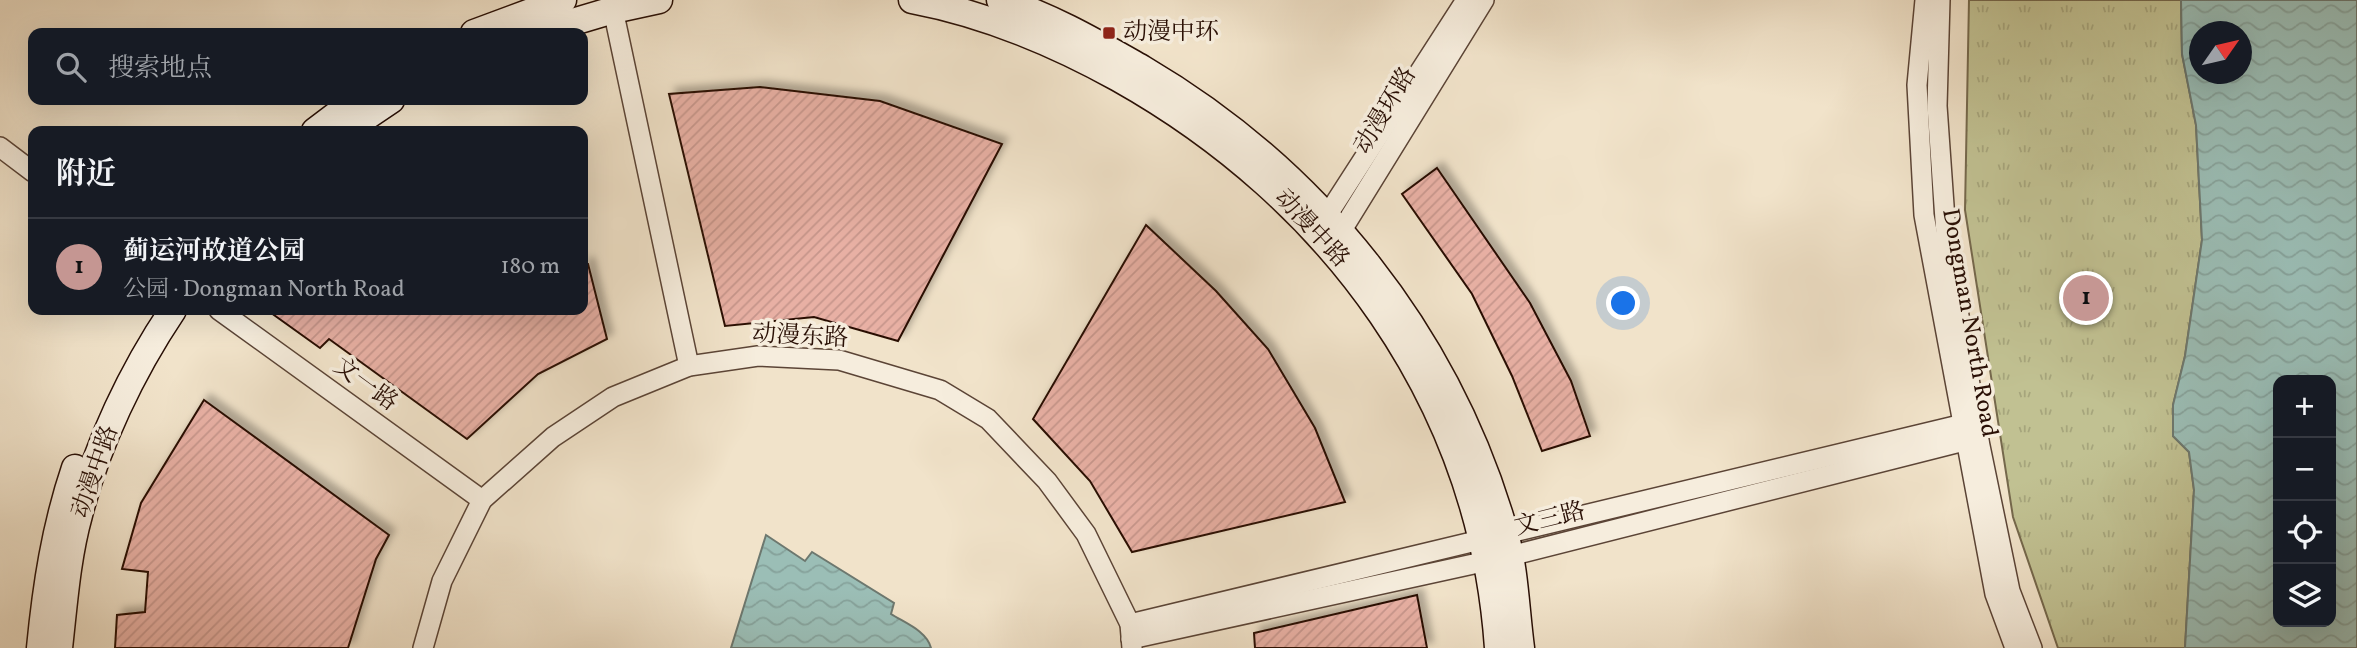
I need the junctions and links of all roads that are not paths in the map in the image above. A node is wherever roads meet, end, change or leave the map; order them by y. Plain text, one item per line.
1 (562, 0) edge
2 (659, 0) edge
3 (912, 0) edge
4 (1000, 0) edge
5 (1466, 0) edge
6 (1484, 0) edge
7 (1925, 0) edge
8 (1940, 0) edge
9 (612, 5) edge
10 (957, 5) edge
11 (487, 28) edge
12 (550, 28) edge
13 (349, 105) edge
14 (384, 105) edge
15 (322, 126) edge
16 (352, 126) edge
17 (0, 147) edge
18 (28, 168) edge
19 (1329, 231) junction
20 (150, 315) edge
21 (170, 315) edge
22 (226, 315) edge
23 (689, 366) junction
24 (1970, 431) junction
25 (482, 500) junction
26 (1497, 547) junction
27 (1131, 637) edge
28 (40, 648) edge
29 (59, 648) edge
30 (423, 648) edge
31 (1498, 648) edge
32 (1521, 648) edge
33 (2015, 648) edge
34 (2032, 648) edge

1 - 11 street
2 - 9 street
3 - 10 street, 动漫中路
4 - 19 street, 动漫中路
5 - 19 street, 动漫环路
6 - 19 street, 动漫环路
7 - 24 street, Dongman North Road
8 - 24 street, Dongman North Road
9 - 12 street
9 - 23 street
10 - 19 street, 动漫中路
13 - 15 street
14 - 16 street
17 - 18 street
19 - 26 street, 动漫中路
20 - 28 street, 动漫中路
21 - 29 street, 动漫中路
22 - 25 street, 文一路
23 - 25 street, 动漫东路
23 - 27 street, 动漫东路
24 - 26 street, 文三路
24 - 33 street, Dongman North Road
24 - 34 street, Dongman North Road
25 - 30 street, 动漫东路
26 - 27 street, 文三路
26 - 31 street, 动漫中路
26 - 32 street, 动漫中路

